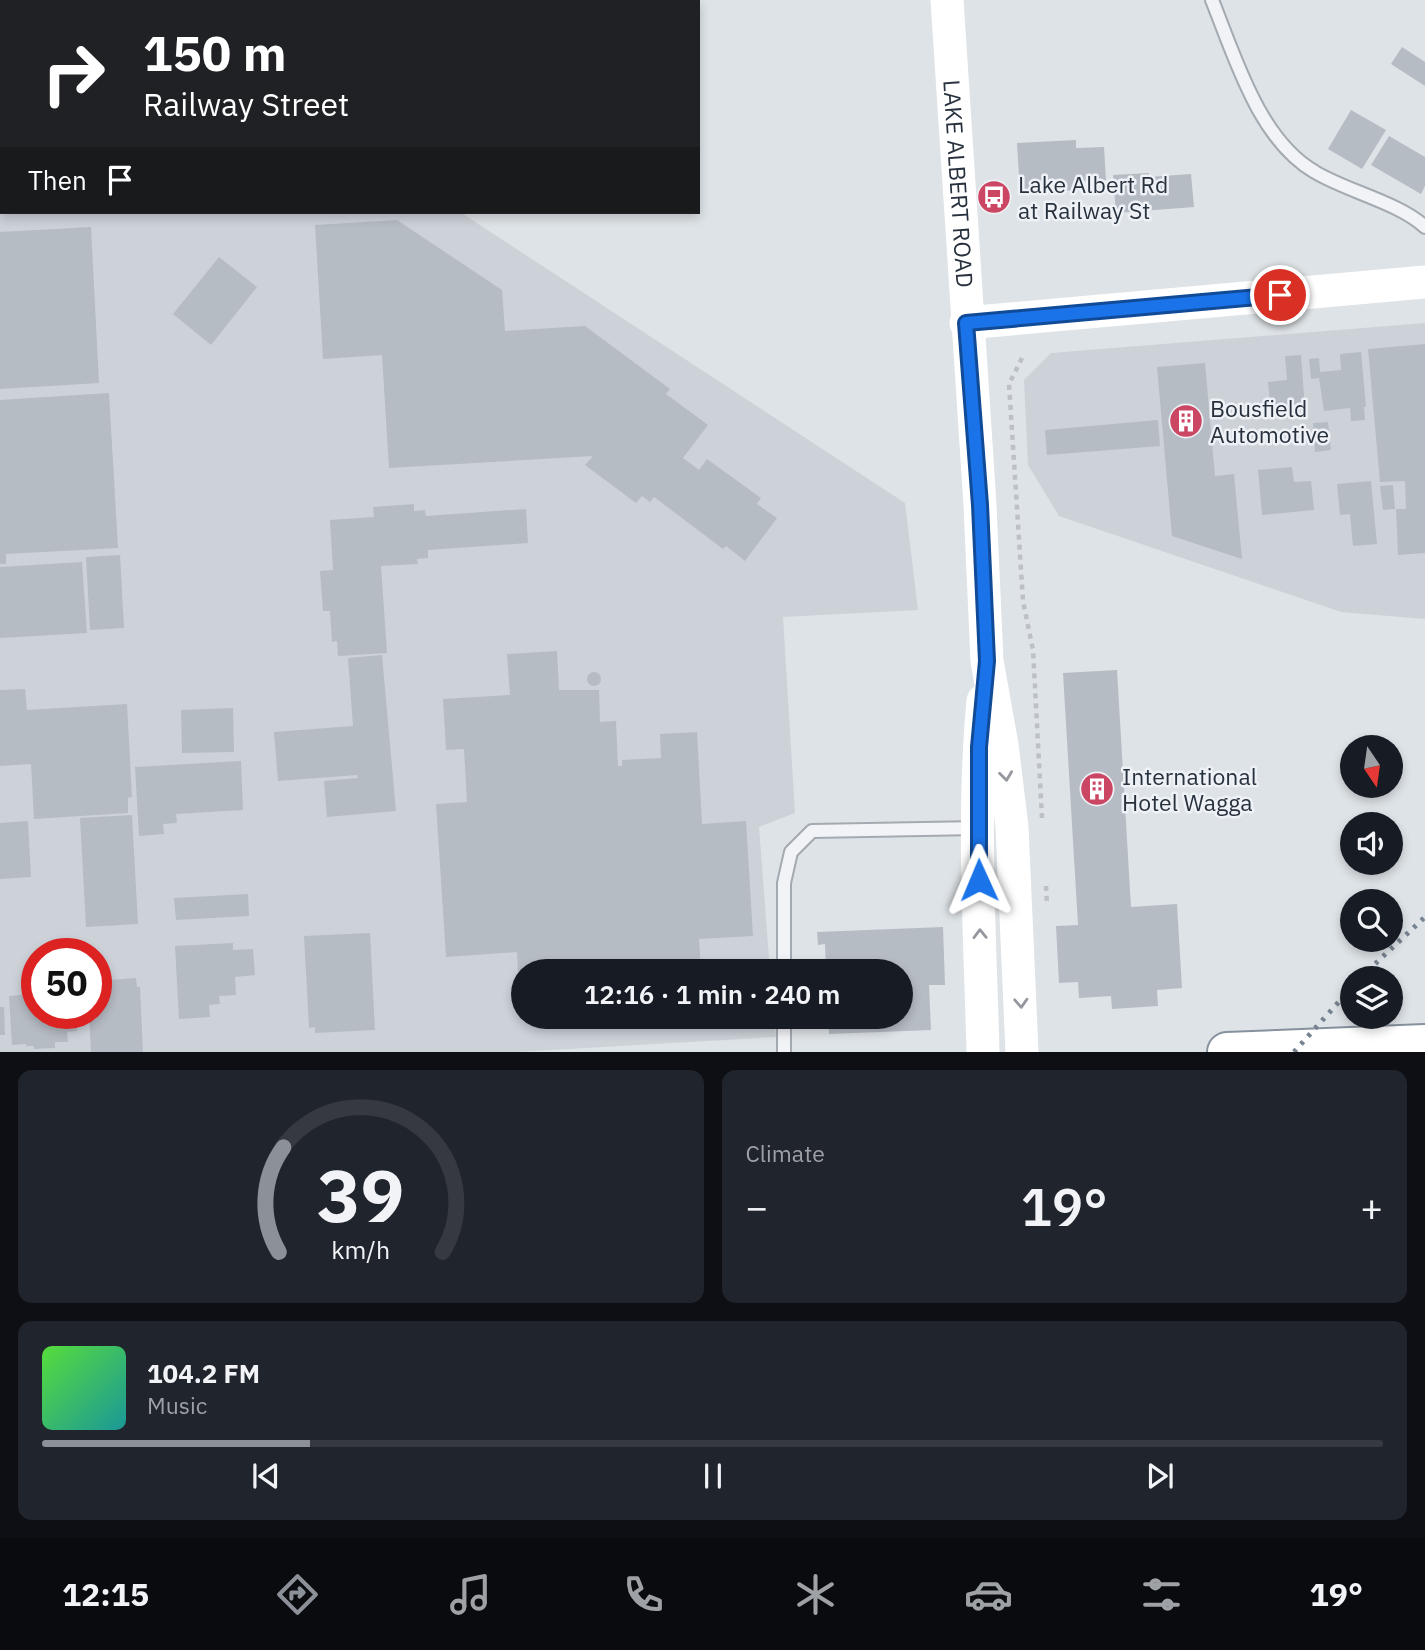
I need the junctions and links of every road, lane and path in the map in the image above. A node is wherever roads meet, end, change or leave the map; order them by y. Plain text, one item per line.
1 (947, 0) edge
2 (1212, 0) edge
3 (1425, 227) edge
4 (1425, 282) edge
5 (966, 323) junction
6 (1022, 358) dead end
7 (987, 661) junction
8 (1042, 824) dead end
9 (978, 828) junction
10 (1045, 878) dead end
11 (1047, 917) dead end
12 (784, 959) edge
13 (784, 1029) edge
14 (1425, 1044) edge
15 (784, 1052) edge
16 (983, 1052) edge
17 (1022, 1052) edge
18 (1227, 1052) edge

1 - 5 main road, LAKE ALBERT ROAD
2 - 3 lane
4 - 5 main road
5 - 7 main road, LAKE ALBERT ROAD
6 - 8 path
7 - 9 main road, LAKE ALBERT ROAD
7 -> 17 main road, LAKE ALBERT ROAD
9 - 12 lane
16 -> 9 main road, LAKE ALBERT ROAD
10 - 11 path
13 - 15 lane
14 - 18 highway

